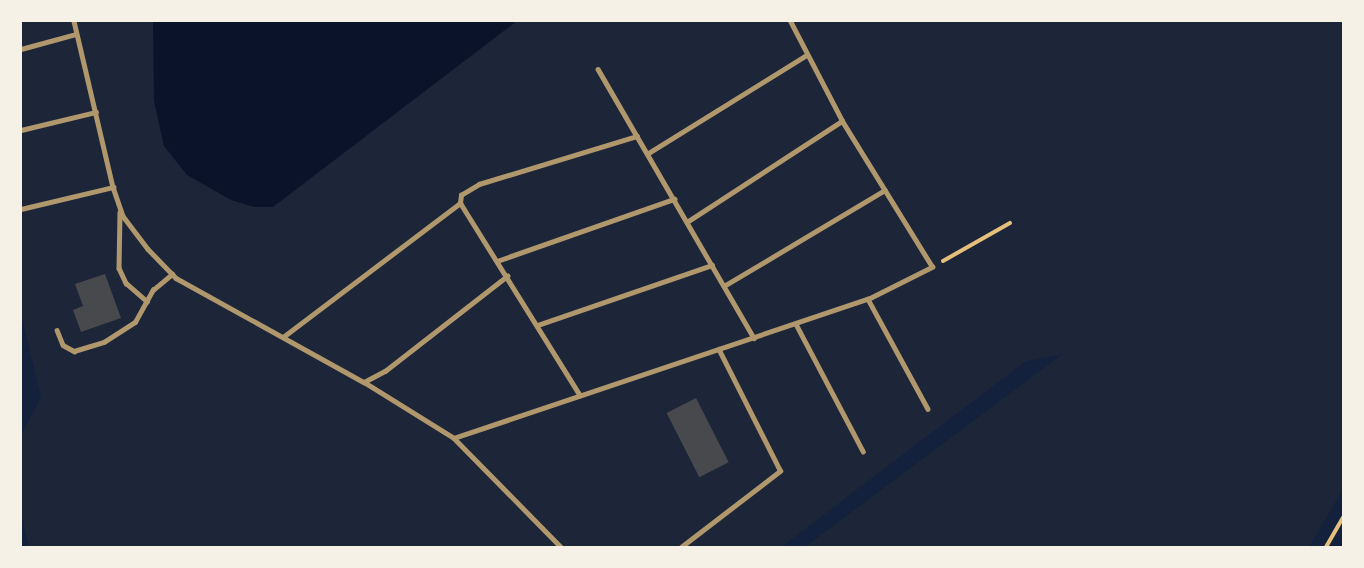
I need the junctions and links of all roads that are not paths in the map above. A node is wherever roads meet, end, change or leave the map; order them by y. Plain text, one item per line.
1 (74, 21) edge
2 (790, 21) edge
3 (76, 34) junction
4 (21, 49) edge
5 (805, 56) junction
6 (598, 69) dead end
7 (96, 112) junction
8 (842, 122) junction
9 (21, 130) edge
10 (637, 136) junction
11 (647, 154) junction
12 (113, 187) junction
13 (885, 190) junction
14 (674, 199) junction
15 (460, 203) junction
16 (21, 209) edge
17 (121, 209) junction
18 (687, 222) junction
19 (497, 261) junction
20 (712, 265) junction
21 (172, 274) junction
22 (507, 276) junction
23 (724, 286) junction
24 (868, 299) junction
25 (147, 301) junction
26 (796, 324) junction
27 (538, 325) junction
28 (57, 330) dead end
29 (283, 337) junction
30 (754, 338) junction
31 (719, 350) junction
32 (364, 382) junction
33 (580, 396) junction
34 (928, 409) dead end
35 (454, 438) junction
36 (864, 451) dead end
37 (561, 547) edge
38 (681, 547) edge

1 - 3 lane
2 - 5 lane
3 - 4 lane
3 - 7 lane
5 - 8 lane
5 - 11 lane
6 - 10 lane
7 - 9 lane
7 - 12 lane
8 - 13 lane
8 - 18 lane
10 - 11 lane
10 - 15 lane
11 - 14 lane
12 - 16 lane
12 - 17 lane
13 - 23 lane
13 - 24 lane
14 - 18 lane
14 - 19 lane
15 - 19 lane
15 - 29 lane
17 - 21 lane
17 - 25 lane
18 - 20 lane
19 - 22 lane
20 - 23 lane
20 - 27 lane
21 - 25 lane
21 - 29 lane
22 - 27 lane
22 - 32 lane
23 - 30 lane
24 - 26 lane
24 - 34 lane
25 - 28 lane
26 - 30 lane
26 - 36 lane
27 - 33 lane
29 - 32 lane
30 - 31 lane
31 - 33 lane
31 - 38 lane
32 - 35 lane
33 - 35 lane
35 - 37 lane

